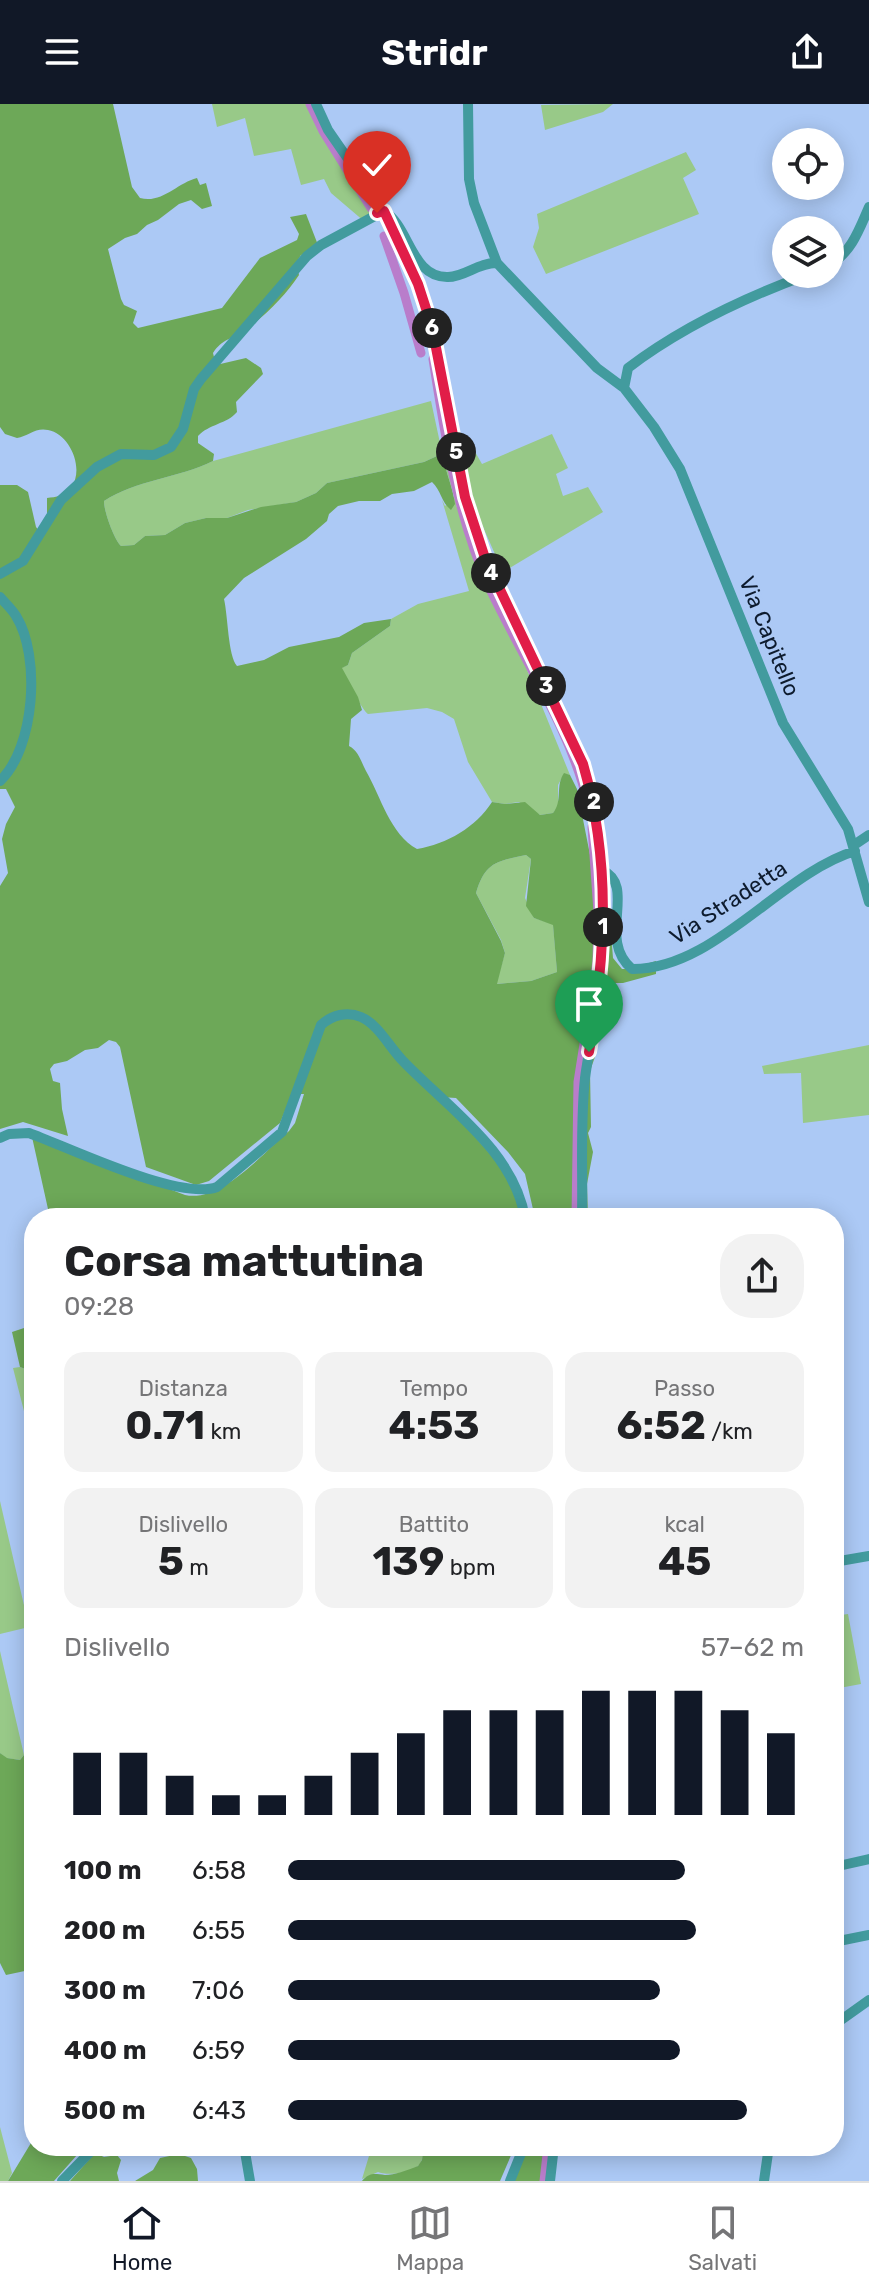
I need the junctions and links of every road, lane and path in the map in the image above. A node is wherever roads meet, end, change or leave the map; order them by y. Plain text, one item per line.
1 (316, 104) edge
2 (468, 104) edge
3 (869, 207) edge
4 (384, 211) junction
5 (844, 254) edge
6 (497, 263) junction
7 (772, 287) edge
8 (624, 388) junction
9 (0, 574) edge
10 (0, 597) edge
11 (0, 781) edge
12 (869, 835) edge
13 (855, 848) junction
14 (602, 870) junction
15 (869, 902) edge
16 (0, 1138) edge
17 (523, 1208) edge
18 (582, 1208) edge
19 (869, 1556) edge
20 (844, 1560) edge
21 (869, 1859) edge
22 (844, 1865) edge
23 (869, 1935) edge
24 (844, 1940) edge
25 (869, 2000) edge
26 (844, 2018) edge
27 (86, 2156) edge
28 (246, 2156) edge
29 (520, 2156) edge
30 (553, 2156) edge
31 (768, 2156) edge
32 (62, 2181) edge
33 (250, 2181) edge
34 (510, 2181) edge
35 (550, 2181) edge
36 (764, 2181) edge

1 - 4 street
2 - 6 street
3 - 5 street
4 - 6 street
4 - 9 street
4 - 14 street
6 - 8 street, Via Capitello
7 - 8 street
8 - 13 street, Via Capitello
10 - 11 street
12 - 13 street, Via Stradetta
13 - 14 street, Via Stradetta
13 - 15 street, Via Capitello
14 - 18 street
16 - 17 street
19 - 20 street
21 - 22 street
23 - 24 street
25 - 26 street
27 - 32 street
28 - 33 street
29 - 34 street
30 - 35 street
31 - 36 street

